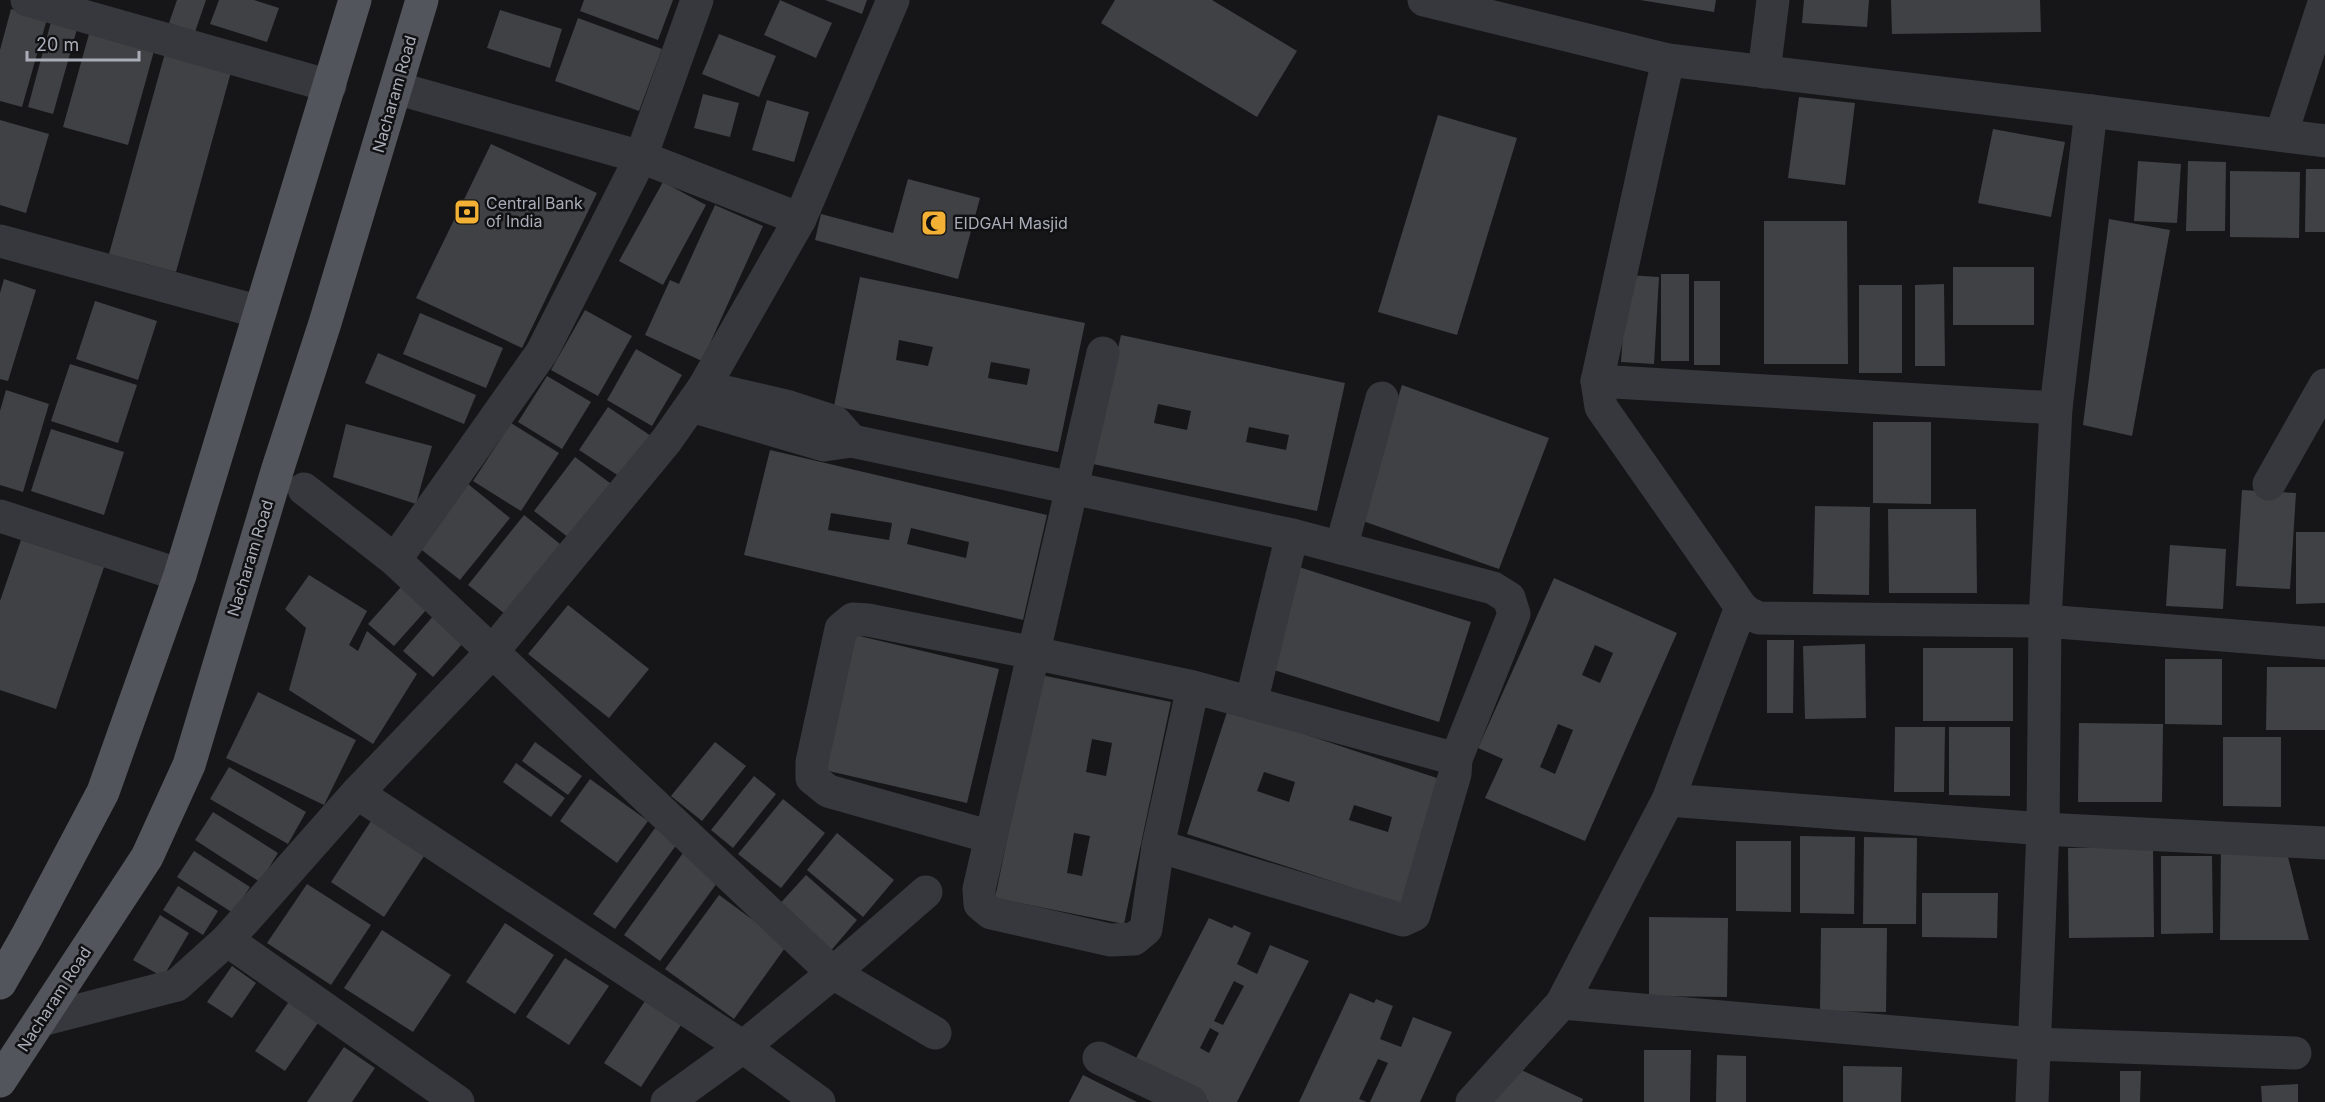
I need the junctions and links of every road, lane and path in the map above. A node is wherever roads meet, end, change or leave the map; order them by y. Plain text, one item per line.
1 (27, 0) edge
2 (356, 0) edge
3 (422, 0) edge
4 (697, 0) edge
5 (893, 0) edge
6 (1424, 0) edge
7 (1773, 0) edge
8 (2325, 0) edge
9 (1668, 60) junction
10 (1764, 72) junction
11 (330, 86) junction
12 (396, 88) junction
13 (2091, 111) junction
14 (2281, 135) junction
15 (2325, 141) edge
16 (640, 157) junction
17 (800, 219) junction
18 (0, 241) edge
19 (260, 312) junction
20 (1102, 353) dead end
21 (1597, 381) junction
22 (2325, 385) edge
23 (698, 397) junction
24 (1382, 398) dead end
25 (2056, 408) junction
26 (2269, 484) dead end
27 (1070, 488) junction
28 (304, 489) dead end
29 (0, 516) edge
30 (1292, 535) junction
31 (1341, 548) junction
32 (395, 560) junction
33 (180, 575) junction
34 (1741, 607) junction
35 (2045, 621) junction
36 (2325, 643) edge
37 (493, 651) junction
38 (1034, 653) junction
39 (1193, 687) junction
40 (1251, 703) junction
41 (1456, 759) junction
42 (357, 793) junction
43 (1668, 800) junction
44 (2043, 829) junction
45 (991, 837) junction
46 (2325, 843) edge
47 (1158, 846) junction
48 (926, 892) dead end
49 (228, 940) junction
50 (833, 973) junction
51 (2, 975) edge
52 (1562, 1003) junction
53 (41, 1020) junction
54 (935, 1033) dead end
55 (2033, 1044) junction
56 (743, 1047) junction
57 (2295, 1053) dead end
58 (1099, 1058) dead end
59 (0, 1081) edge
60 (458, 1102) edge
61 (667, 1102) edge
62 (819, 1102) edge
63 (1191, 1102) edge
64 (1472, 1102) edge
65 (2032, 1102) edge

1 - 11 street
2 - 11 main road
3 - 12 main road, Nacharam Road
4 - 16 street
5 - 17 street
6 - 9 street
7 - 10 street
8 - 14 street
9 - 10 street
9 - 21 street
10 - 13 street
11 - 19 main road
12 - 16 street
12 - 53 main road, Nacharam Road
13 - 14 street
13 - 25 street
14 - 15 street
16 - 17 street
16 - 32 street
17 - 23 street
18 - 19 street
19 - 33 main road
20 - 27 street
21 - 25 street
21 - 34 street
22 - 26 street
23 - 27 street
23 - 37 street
24 - 31 street
25 - 35 street
27 - 30 street
27 - 38 street
28 - 32 street
29 - 33 street
30 - 31 street
30 - 40 street
31 - 41 street
32 - 37 street
33 - 51 main road
34 - 35 street
34 - 43 street
35 - 36 street
35 - 44 street
37 - 42 street
37 - 50 street
38 - 39 street
38 - 45 street
38 - 45 street
39 - 40 street
39 - 47 street
40 - 41 street
41 - 47 street
42 - 49 street
42 - 56 street
43 - 44 street
43 - 52 street
44 - 46 street
44 - 55 street
45 - 47 street
48 - 50 street
49 - 53 street
49 - 60 street
50 - 54 street
50 - 56 street
52 - 55 street
52 - 64 street
53 - 59 main road, Nacharam Road
55 - 57 street
55 - 65 street
56 - 61 street
56 - 62 street
58 - 63 street

